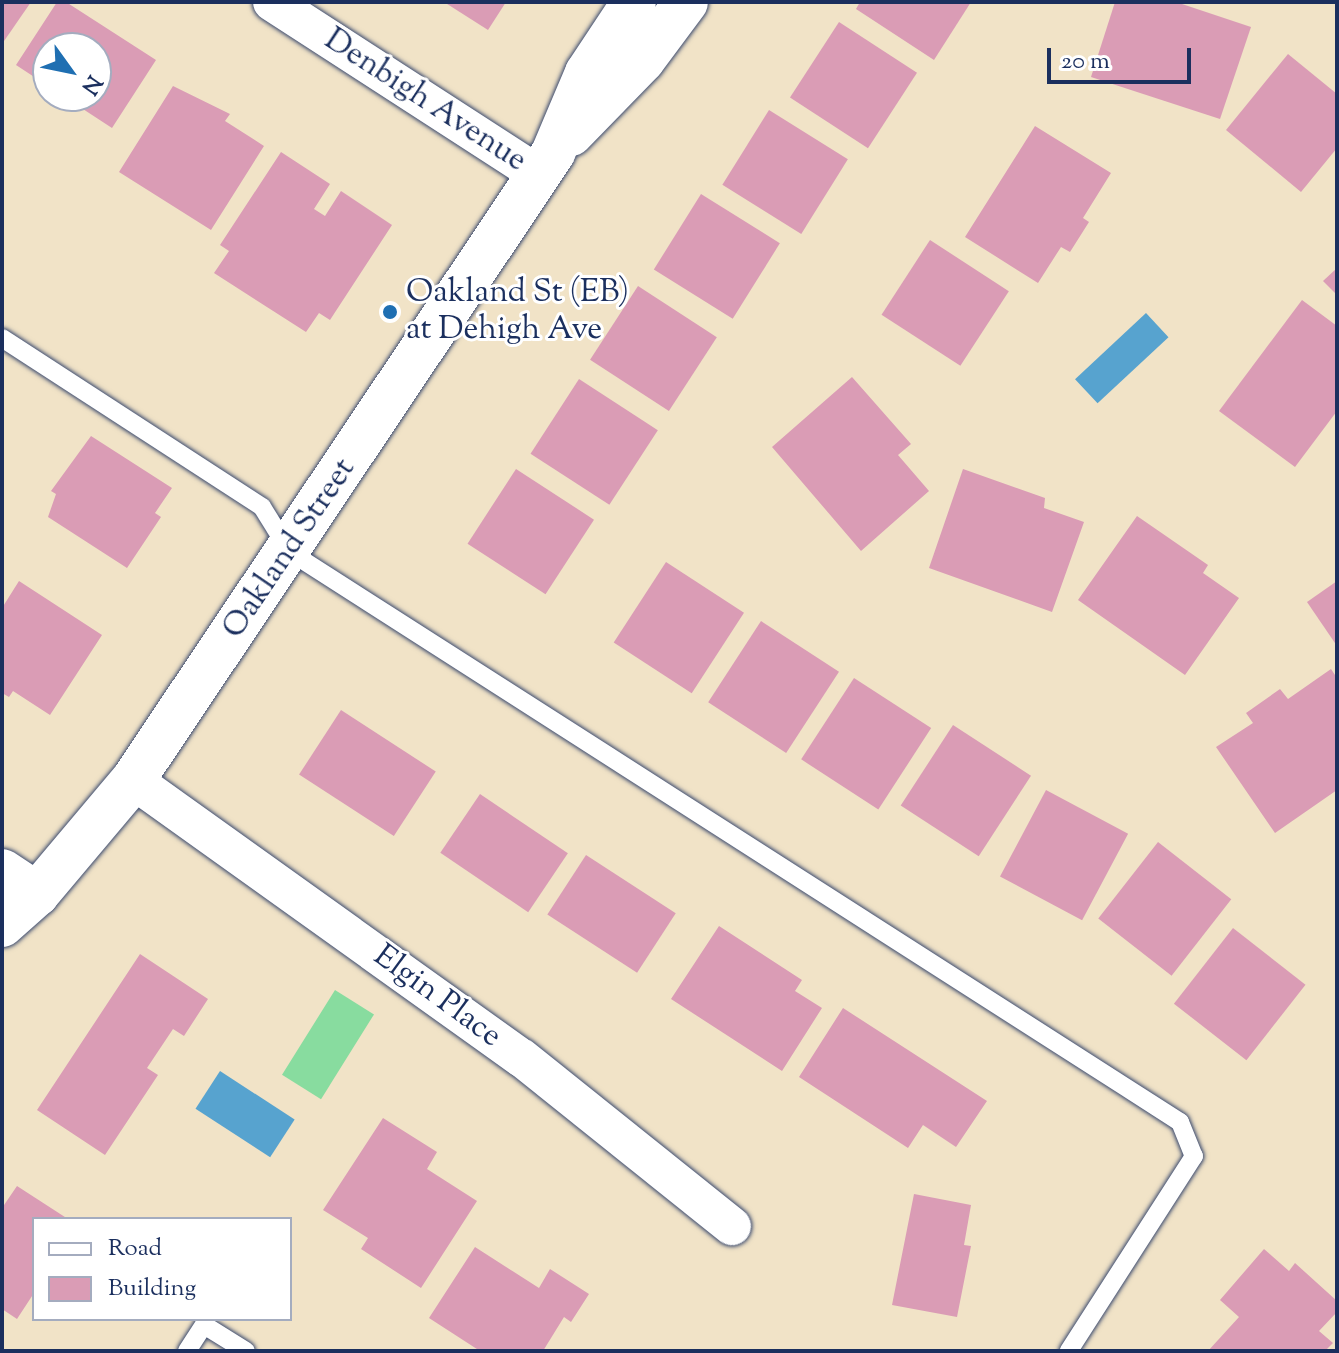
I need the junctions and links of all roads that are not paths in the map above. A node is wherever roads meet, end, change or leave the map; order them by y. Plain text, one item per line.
1 (272, 2) edge
2 (634, 2) edge
3 (686, 2) edge
4 (546, 164) junction
5 (2, 338) edge
6 (290, 552) junction
7 (133, 780) junction
8 (19, 882) edge
9 (2, 925) edge
10 (732, 1226) dead end
11 (187, 1351) edge
12 (246, 1351) edge
13 (1069, 1351) edge

1 - 4 street, Denbigh Avenue
2 - 4 street, Oakland Street
3 - 4 street, Oakland Street
4 - 6 street, Oakland Street
5 - 6 lane
6 - 7 street, Oakland Street
6 - 13 lane
7 - 8 street, Oakland Street
7 - 10 street, Elgin Place
8 - 9 street, Oakland Street
11 - 12 lane

